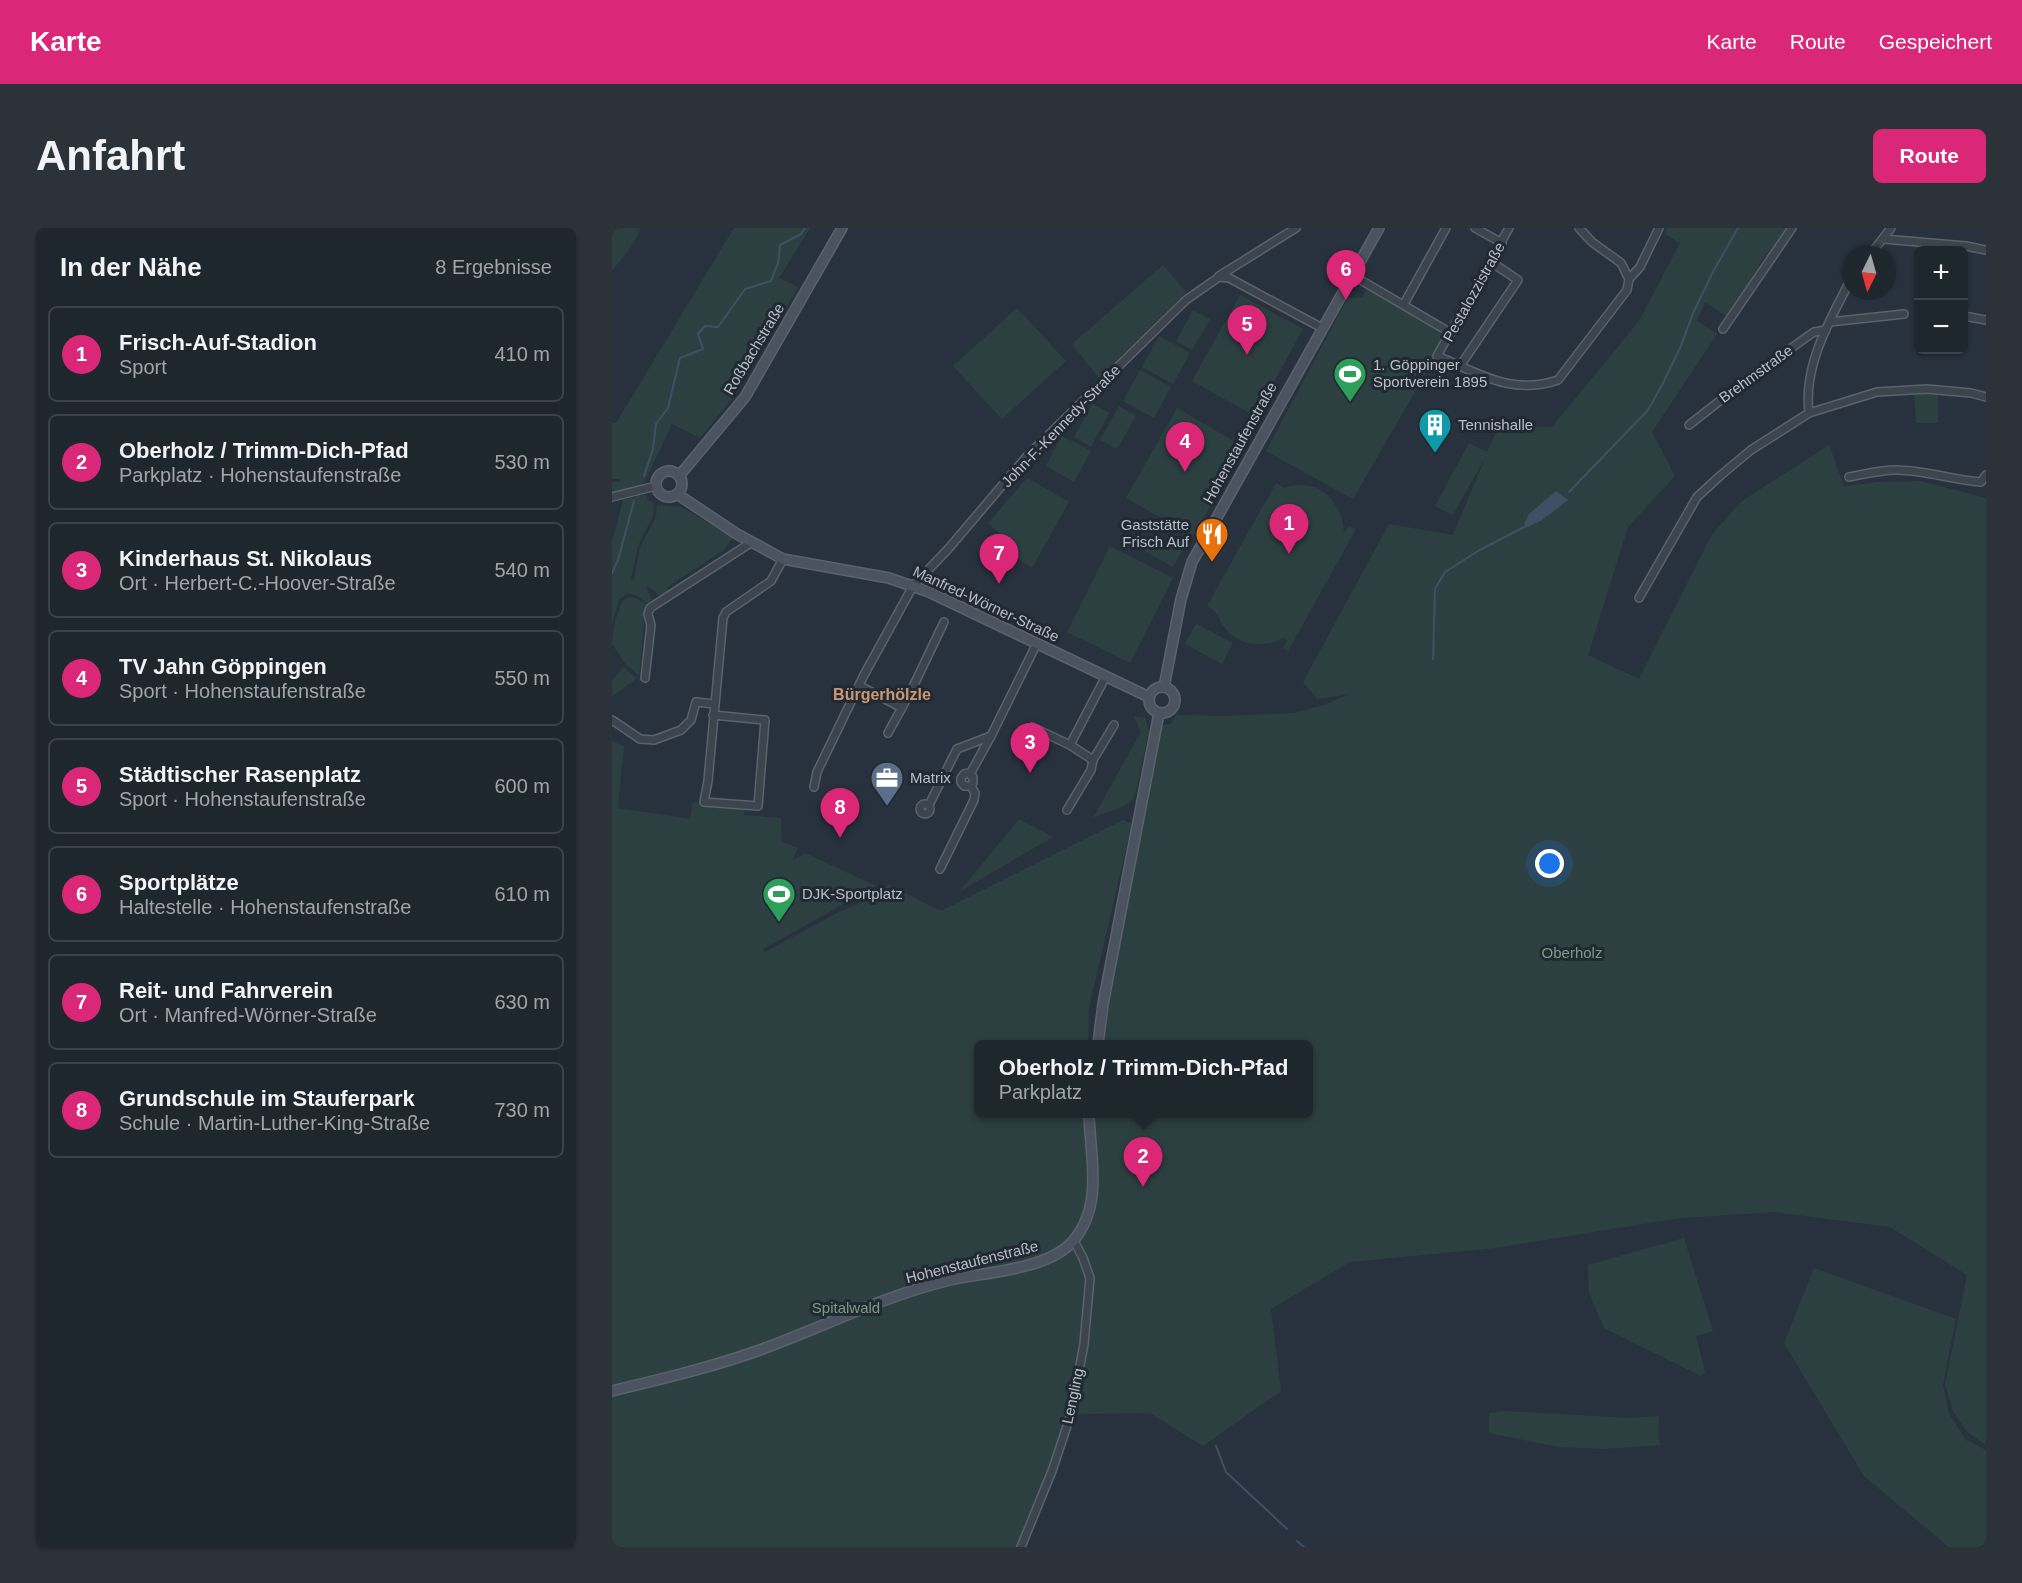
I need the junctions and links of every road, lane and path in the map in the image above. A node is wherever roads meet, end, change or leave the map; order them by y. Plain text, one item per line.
1 (842, 228) edge
2 (1296, 228) edge
3 (1379, 228) edge
4 (1446, 228) edge
5 (1474, 228) edge
6 (1509, 228) edge
7 (1579, 228) edge
8 (1659, 228) edge
9 (1792, 228) edge
10 (1891, 228) edge
11 (1883, 239) junction
12 (1502, 243) junction
13 (1877, 246) edge
14 (1986, 250) edge
15 (1491, 262) junction
16 (1352, 275) junction
17 (1219, 276) junction
18 (1629, 279) junction
19 (1842, 297) edge
20 (1404, 304) junction
21 (1905, 314) dead end
22 (1968, 317) edge
23 (1986, 320) edge
24 (1830, 322) junction
25 (1322, 328) junction
26 (1723, 329) dead end
27 (1826, 330) junction
28 (1451, 333) junction
29 (1460, 366) junction
30 (1986, 397) edge
31 (1809, 413) junction
32 (1689, 425) dead end
33 (679, 476) junction
34 (1849, 477) dead end
35 (1985, 477) edge
36 (656, 486) junction
37 (677, 494) junction
38 (612, 497) edge
39 (752, 542) junction
40 (783, 559) junction
41 (913, 586) junction
42 (1640, 598) dead end
43 (944, 622) dead end
44 (1037, 643) junction
45 (645, 678) dead end
46 (1105, 678) junction
47 (860, 686) junction
48 (1164, 687) junction
49 (1149, 698) junction
50 (714, 704) junction
51 (902, 708) junction
52 (1159, 713) junction
53 (713, 715) junction
54 (612, 720) edge
55 (1114, 725) dead end
56 (1032, 727) dead end
57 (888, 733) dead end
58 (991, 736) junction
59 (1070, 745) junction
60 (1093, 760) junction
61 (970, 774) junction
62 (970, 786) junction
63 (814, 787) dead end
64 (929, 806) dead end
65 (1067, 810) dead end
66 (940, 869) dead end
67 (1098, 1040) edge
68 (1089, 1118) edge
69 (1074, 1241) junction
70 (612, 1390) edge
71 (1021, 1547) edge

1 - 33 main road, Roßbachstraße
2 - 17 street, John-F.-Kennedy-Straße
3 - 16 main road, Hohenstaufenstraße
4 - 20 street
5 - 12 street
6 - 12 street, Pestalozzistraße
7 - 18 street
8 - 18 street
9 - 26 street
10 - 11 street
11 - 13 street
11 - 14 street
12 - 15 street, Pestalozzistraße
15 - 28 street, Pestalozzistraße
15 - 29 street
16 - 20 street
16 - 25 main road, Hohenstaufenstraße
17 - 25 street
17 - 41 street, John-F.-Kennedy-Straße
18 - 29 street
19 - 24 street
20 - 28 street
21 - 24 street
22 - 23 street
24 - 27 street
25 - 48 main road, Hohenstaufenstraße
27 - 31 street
27 - 32 street, Brehmstraße
28 - 29 street, Pestalozzistraße
30 - 31 street
31 - 42 street
33 - 36 main road
33 - 37 main road
34 - 35 street
36 - 37 main road
36 - 38 street
37 - 39 main road, Manfred-Wörner-Straße
39 - 40 main road, Manfred-Wörner-Straße
39 - 45 street
40 - 41 main road, Manfred-Wörner-Straße
40 - 50 street
41 - 44 main road, Manfred-Wörner-Straße
41 - 47 street, John-F.-Kennedy-Straße
43 - 51 street
44 - 46 main road, Manfred-Wörner-Straße
44 - 58 street
46 - 49 main road, Manfred-Wörner-Straße
46 - 59 street
47 - 51 street
47 - 63 street, John-F.-Kennedy-Straße
48 - 49 main road
48 - 52 main road
49 - 52 main road
50 - 53 street
50 - 54 street
51 - 57 street
52 - 67 main road
53 - 53 street
55 - 60 street
56 - 59 street
58 - 61 street
58 - 64 street
59 - 60 street
60 - 65 street
61 - 62 street
61 - 62 street
62 - 66 street
68 - 69 main road, Hohenstaufenstraße
69 - 70 main road, Hohenstaufenstraße
69 - 71 street, Lengling

